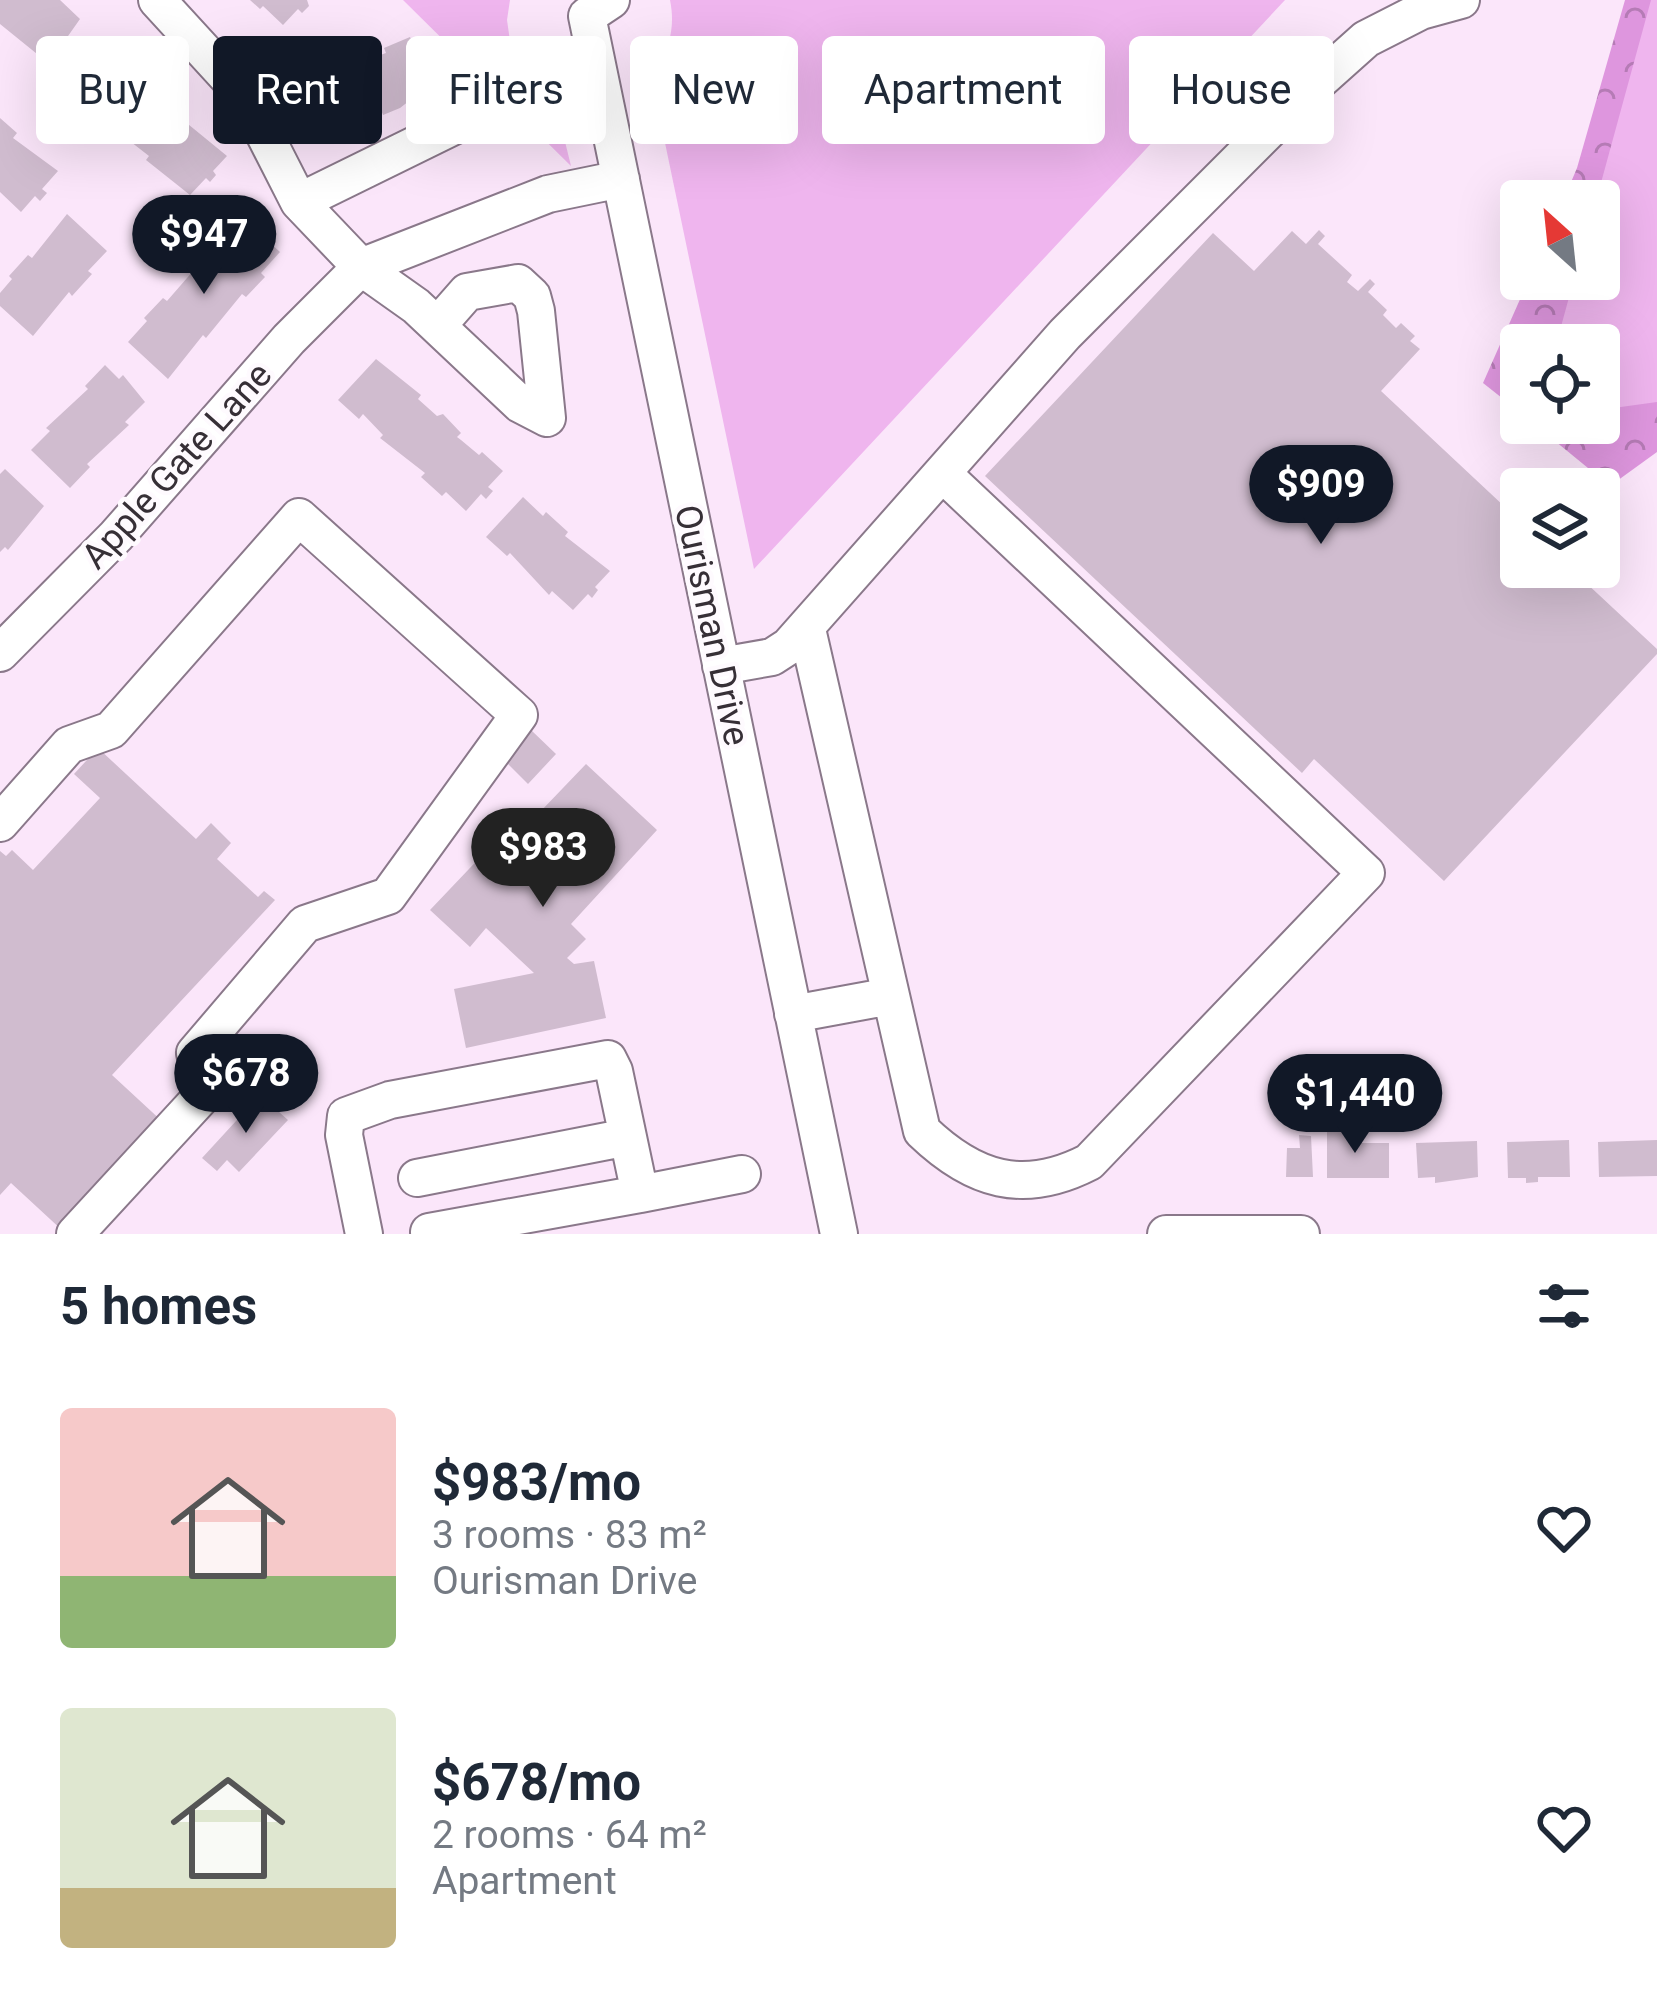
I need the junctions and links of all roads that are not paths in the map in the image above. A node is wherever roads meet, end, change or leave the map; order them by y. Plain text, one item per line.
1 (157, 0) edge
2 (1460, 0) edge
3 (599, 8) edge
4 (417, 144) edge
5 (621, 179) junction
6 (299, 202) junction
7 (361, 267) junction
8 (438, 326) junction
9 (943, 474) junction
10 (807, 629) junction
11 (0, 653) edge
12 (722, 666) junction
13 (0, 823) edge
14 (891, 997) junction
15 (793, 1014) junction
16 (628, 1137) junction
17 (742, 1174) dead end
18 (417, 1178) dead end
19 (640, 1193) junction
20 (429, 1232) edge
21 (75, 1234) edge
22 (364, 1234) edge
23 (839, 1234) edge
24 (1166, 1234) edge
25 (1301, 1234) edge

1 - 6 street
2 - 9 street
3 - 5 street, Ourisman Drive
4 - 6 street
5 - 7 street, Apple Gate Lane
5 - 12 street, Ourisman Drive
6 - 7 street
7 - 8 street
7 - 11 street, Apple Gate Lane
8 - 8 street
9 - 10 street
9 - 14 street
10 - 12 street
10 - 14 street
12 - 15 street, Ourisman Drive
13 - 21 street
14 - 15 street
15 - 23 street, Ourisman Drive
16 - 18 street
16 - 19 street
16 - 22 street
17 - 19 street
19 - 20 street
24 - 25 street

